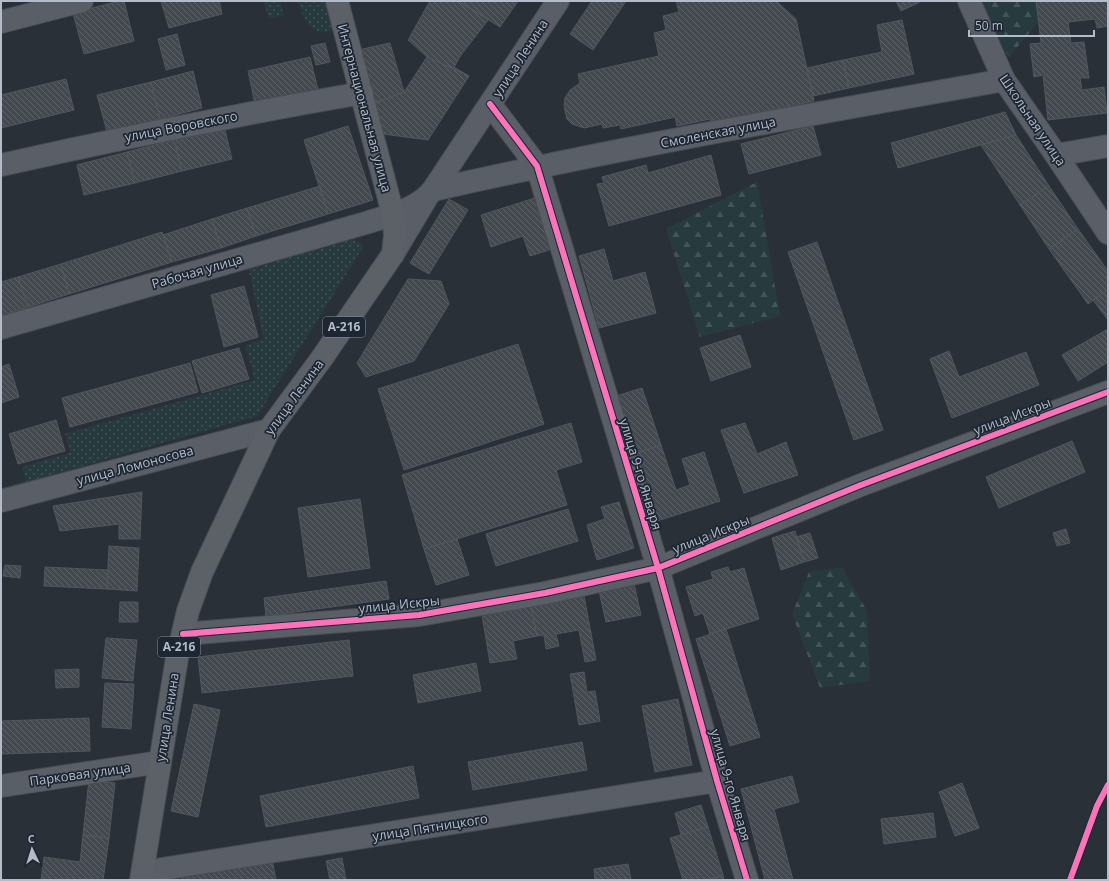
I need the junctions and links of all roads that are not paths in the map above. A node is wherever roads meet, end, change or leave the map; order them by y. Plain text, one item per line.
1 (82, 1) edge
2 (337, 1) edge
3 (558, 1) edge
4 (969, 1) edge
5 (1, 22) edge
6 (1004, 80) junction
7 (362, 93) junction
8 (490, 104) junction
9 (1108, 146) edge
10 (1056, 155) junction
11 (1, 165) edge
12 (538, 166) junction
13 (430, 193) junction
14 (393, 214) junction
15 (1108, 234) edge
16 (393, 254) junction
17 (1, 328) edge
18 (1108, 392) edge
19 (269, 430) junction
20 (1, 500) edge
21 (658, 568) junction
22 (183, 634) junction
23 (160, 762) junction
24 (717, 781) junction
25 (1, 786) edge
26 (142, 876) edge
27 (748, 880) edge

1 - 5 street
2 - 7 main road, Интернациональная улица / А-216
3 - 8 street, улица Ленина
4 - 6 street, Школьная улица
6 - 10 street, Школьная улица
6 - 12 street, Смоленская улица
7 - 11 street, улица Воровского
7 - 14 main road, Интернациональная улица / А-216
8 - 12 street
8 - 13 street, улица Ленина
9 - 10 street
10 - 15 street, Школьная улица
12 - 13 street, Смоленская улица
12 - 21 street, улица 9-го Января
13 - 14 street, улица Ленина
13 - 16 street
14 - 16 main road, улица Ленина / А-216
14 - 17 street, Рабочая улица
16 - 19 main road, улица Ленина / А-216
18 - 21 street, улица Искры
19 - 20 street, улица Ломоносова
19 - 22 main road, улица Ленина / А-216
21 - 22 street, улица Искры
21 - 24 street, улица 9-го Января
22 - 23 main road, улица Ленина / А-216
23 - 25 street, Парковая улица
23 - 26 main road, улица Ленина / А-216
24 - 26 street, улица Пятницкого
24 - 27 street, улица 9-го Января

